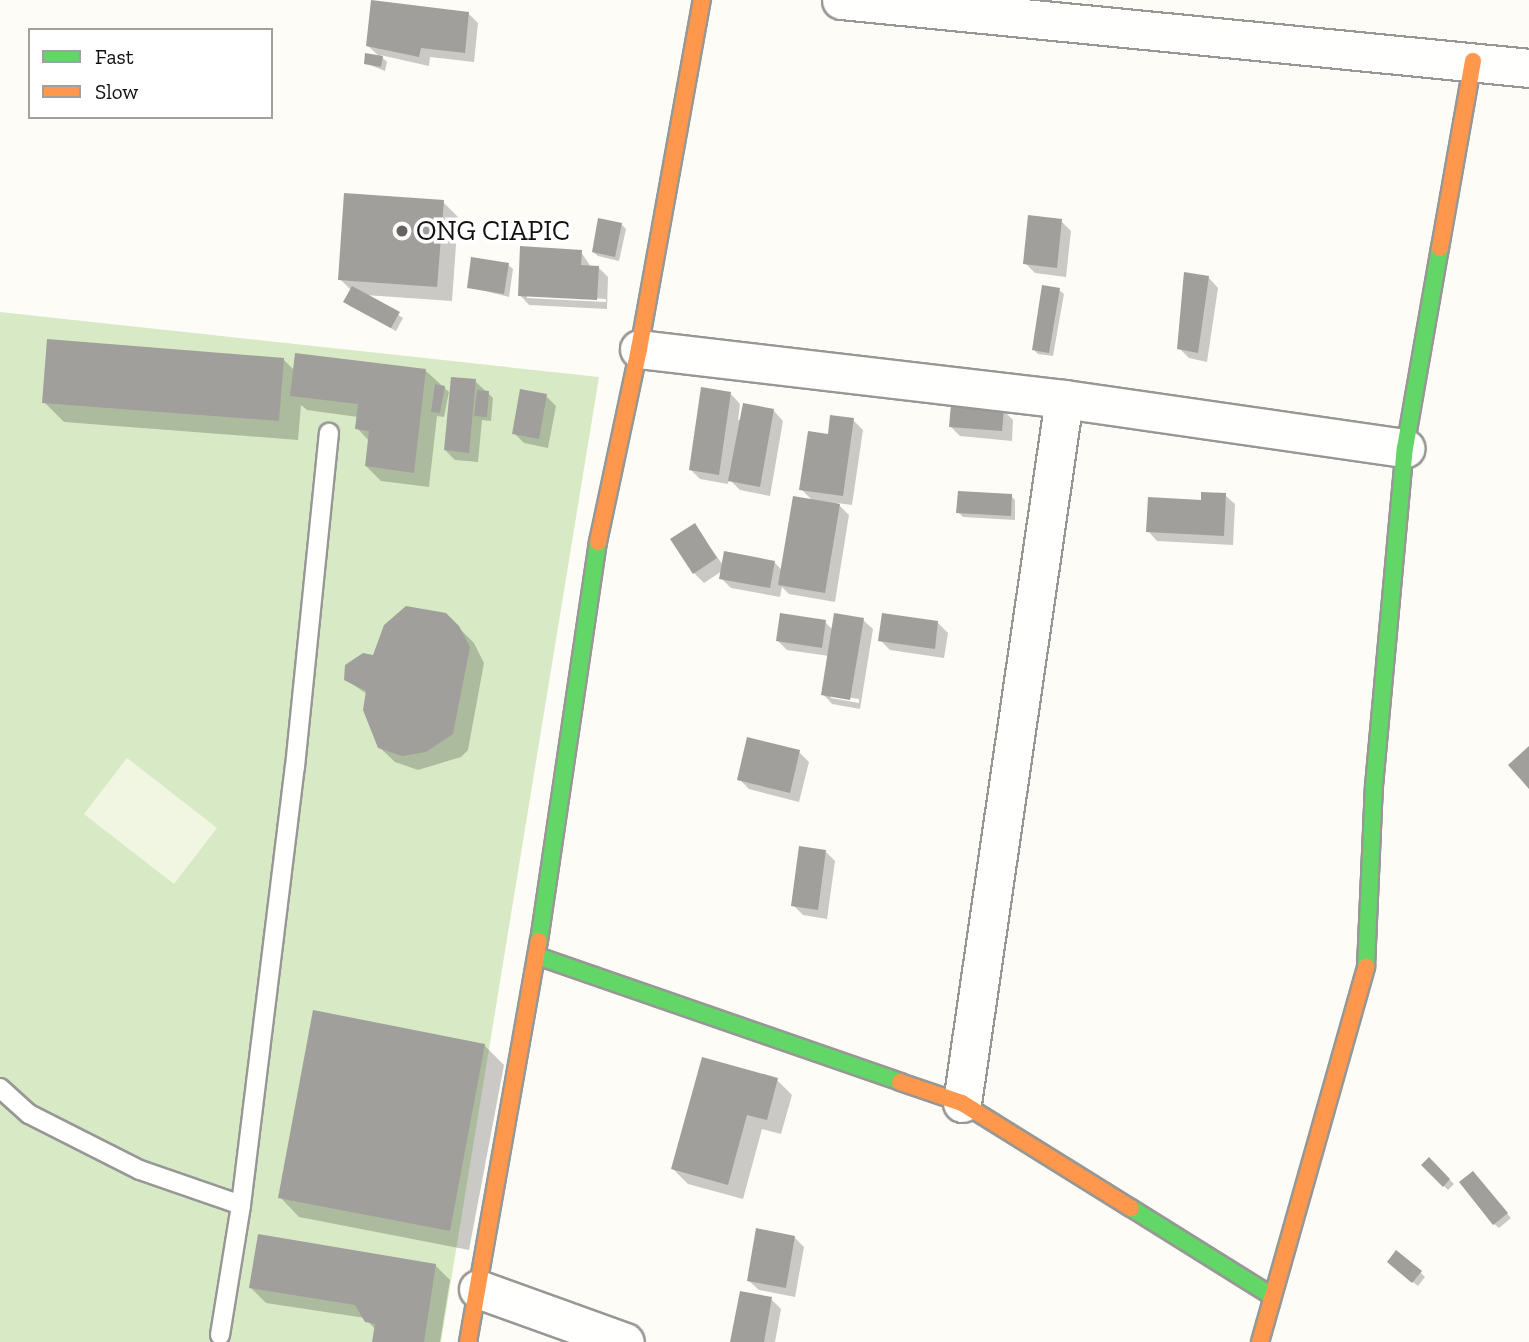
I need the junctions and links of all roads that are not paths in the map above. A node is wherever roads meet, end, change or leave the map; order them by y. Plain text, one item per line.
1 (702, 0) edge
2 (841, 0) edge
3 (1086, 12) edge
4 (1473, 61) junction
5 (1529, 68) edge
6 (639, 349) junction
7 (1064, 399) junction
8 (329, 433) dead end
9 (1405, 448) junction
10 (537, 956) junction
11 (0, 1088) edge
12 (961, 1103) junction
13 (242, 1205) junction
14 (478, 1289) junction
15 (1270, 1295) junction
16 (218, 1340) edge
17 (468, 1342) edge
18 (625, 1342) edge
19 (1261, 1342) edge

1 - 6 street
2 - 3 street
3 - 4 street
4 - 5 street
4 - 9 street
6 - 7 street
6 - 10 street
7 - 9 street
7 - 12 street
8 - 13 lane
9 - 15 street
10 - 12 street
10 - 14 street
11 - 13 lane
12 - 15 street
13 - 16 lane
14 - 17 street
14 - 18 street
15 - 19 street

